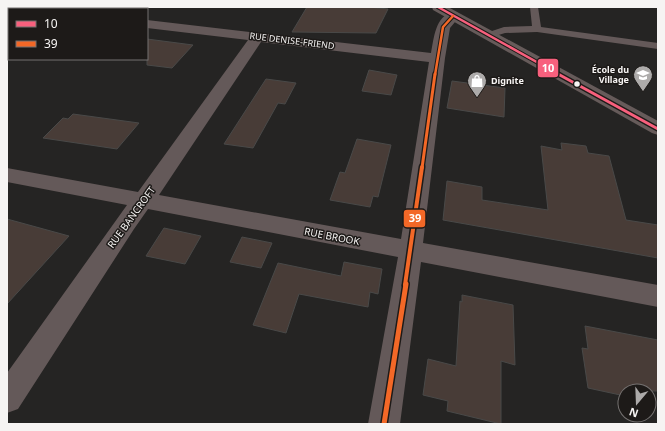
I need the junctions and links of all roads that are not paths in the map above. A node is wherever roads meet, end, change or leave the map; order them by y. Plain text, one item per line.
1 (534, 7) edge
2 (444, 10) edge
3 (148, 24) edge
4 (537, 29) junction
5 (489, 35) junction
6 (257, 37) junction
7 (658, 46) edge
8 (437, 58) junction
9 (658, 129) edge
10 (7, 175) edge
11 (142, 200) junction
12 (411, 250) junction
13 (658, 296) edge
14 (7, 398) edge
15 (384, 424) edge

1 - 4 lane
2 - 5 main road
2 - 8 street
3 - 6 street, RUE DENISE-FRIEND
4 - 5 lane
4 - 7 lane
5 - 9 main road
6 - 8 street, RUE DENISE-FRIEND
6 - 11 street, RUE BANCROFT
8 - 12 street
10 - 11 street, RUE BROOK
11 - 12 street, RUE BROOK
11 - 14 street, RUE BANCROFT
12 - 13 street, RUE BROOK
12 - 15 street

